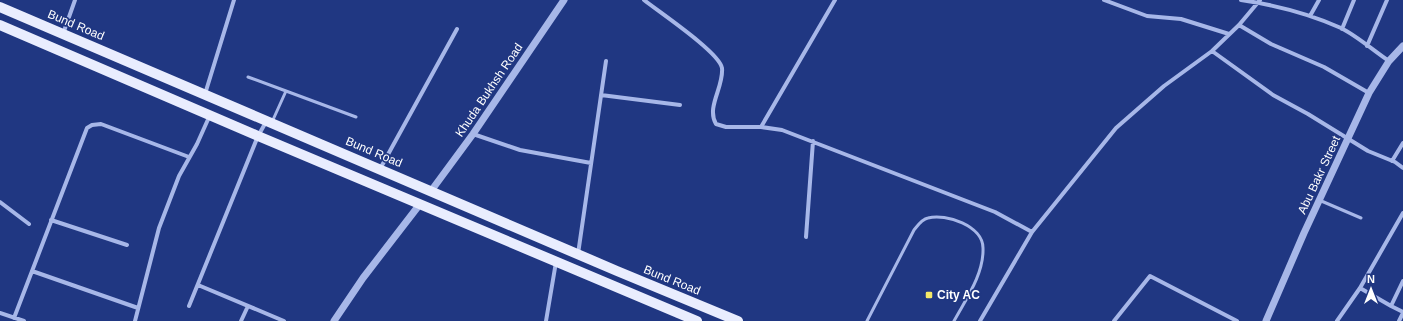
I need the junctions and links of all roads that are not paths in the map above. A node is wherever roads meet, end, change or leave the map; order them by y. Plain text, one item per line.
1 (76, 0) edge
2 (234, 0) edge
3 (564, 0) edge
4 (644, 0) edge
5 (835, 0) edge
6 (1104, 0) edge
7 (1241, 0) edge
8 (1319, 0) edge
9 (1354, 0) edge
10 (1387, 0) edge
11 (1260, 1) edge
12 (0, 7) edge
13 (1310, 16) junction
14 (0, 25) edge
15 (1239, 25) junction
16 (457, 29) dead end
17 (1342, 29) junction
18 (63, 34) junction
19 (1229, 34) junction
20 (1367, 46) junction
21 (1403, 46) edge
22 (1212, 51) junction
23 (606, 61) dead end
24 (1389, 62) junction
25 (248, 77) dead end
26 (286, 91) junction
27 (1369, 93) junction
28 (204, 94) junction
29 (601, 94) junction
30 (680, 105) dead end
31 (210, 115) junction
32 (356, 117) dead end
33 (268, 122) junction
34 (761, 127) junction
35 (473, 134) junction
36 (258, 136) junction
37 (1348, 139) junction
38 (813, 141) junction
39 (1403, 143) edge
40 (190, 157) junction
41 (1392, 161) junction
42 (591, 163) junction
43 (1403, 168) edge
44 (380, 169) junction
45 (431, 191) junction
46 (1319, 200) junction
47 (0, 202) edge
48 (420, 204) junction
49 (1403, 213) edge
50 (1361, 218) dead end
51 (51, 220) junction
52 (29, 224) dead end
53 (1032, 232) junction
54 (806, 237) dead end
55 (127, 245) dead end
56 (578, 254) junction
57 (556, 262) junction
58 (32, 271) junction
59 (1403, 281) edge
60 (198, 285) junction
61 (1360, 288) junction
62 (189, 306) dead end
63 (248, 306) junction
64 (1391, 306) junction
65 (138, 308) junction
66 (1403, 312) edge
67 (0, 313) edge
68 (10, 318) edge
69 (692, 320) edge
70 (24, 321) edge
71 (134, 321) edge
72 (241, 321) edge
73 (284, 321) edge
74 (334, 321) edge
75 (546, 321) edge
76 (738, 321) edge
77 (867, 321) edge
78 (954, 321) edge
79 (980, 321) edge
80 (1114, 321) edge
81 (1237, 321) edge
82 (1266, 321) edge
83 (1337, 321) edge
84 (1399, 321) edge

1 - 18 street
2 - 28 street
3 - 35 street, Khuda Bukhsh Road
4 - 34 street
5 - 34 street
6 - 19 street
7 - 11 street
8 - 13 street
9 - 17 street
10 - 20 street
11 - 13 street
11 - 15 street
12 - 18 main road, Bund Road
13 - 17 street
14 - 31 main road
15 - 19 street
15 - 27 street
16 - 44 street
17 - 20 street
18 - 28 main road, Bund Road
19 - 22 street
20 - 24 street
21 - 24 street, Abu Bakr Street
22 - 37 street
22 - 53 street
23 - 29 street
24 - 27 street, Abu Bakr Street
25 - 26 lane
26 - 32 lane
26 - 33 lane
27 - 37 street, Abu Bakr Street
28 - 33 main road, Bund Road
29 - 30 street
29 - 42 street
31 - 36 main road
31 - 40 street
33 - 36 street
33 - 44 main road, Bund Road
34 - 38 street
35 - 42 street
35 - 45 street, Khuda Bukhsh Road
36 - 48 main road
36 - 60 street
37 - 41 street
37 - 46 street, Abu Bakr Street
38 - 53 street
38 - 54 street
39 - 41 street
40 - 51 street
40 - 65 street
41 - 43 street
42 - 56 street
44 - 45 main road, Bund Road
45 - 56 main road, Bund Road
46 - 50 lane
46 - 82 street, Abu Bakr Street
47 - 52 street
48 - 57 main road
48 - 74 street
49 - 61 street
51 - 55 street
51 - 58 street
53 - 79 street
56 - 76 main road, Bund Road
57 - 69 main road
57 - 75 street
58 - 65 street
58 - 68 street
59 - 64 street
60 - 62 street
60 - 63 street
61 - 64 street
61 - 83 street
63 - 72 street
63 - 73 street
64 - 66 street
65 - 71 street
66 - 84 street
67 - 68 street
68 - 70 street
77 - 78 lane
80 - 81 street

